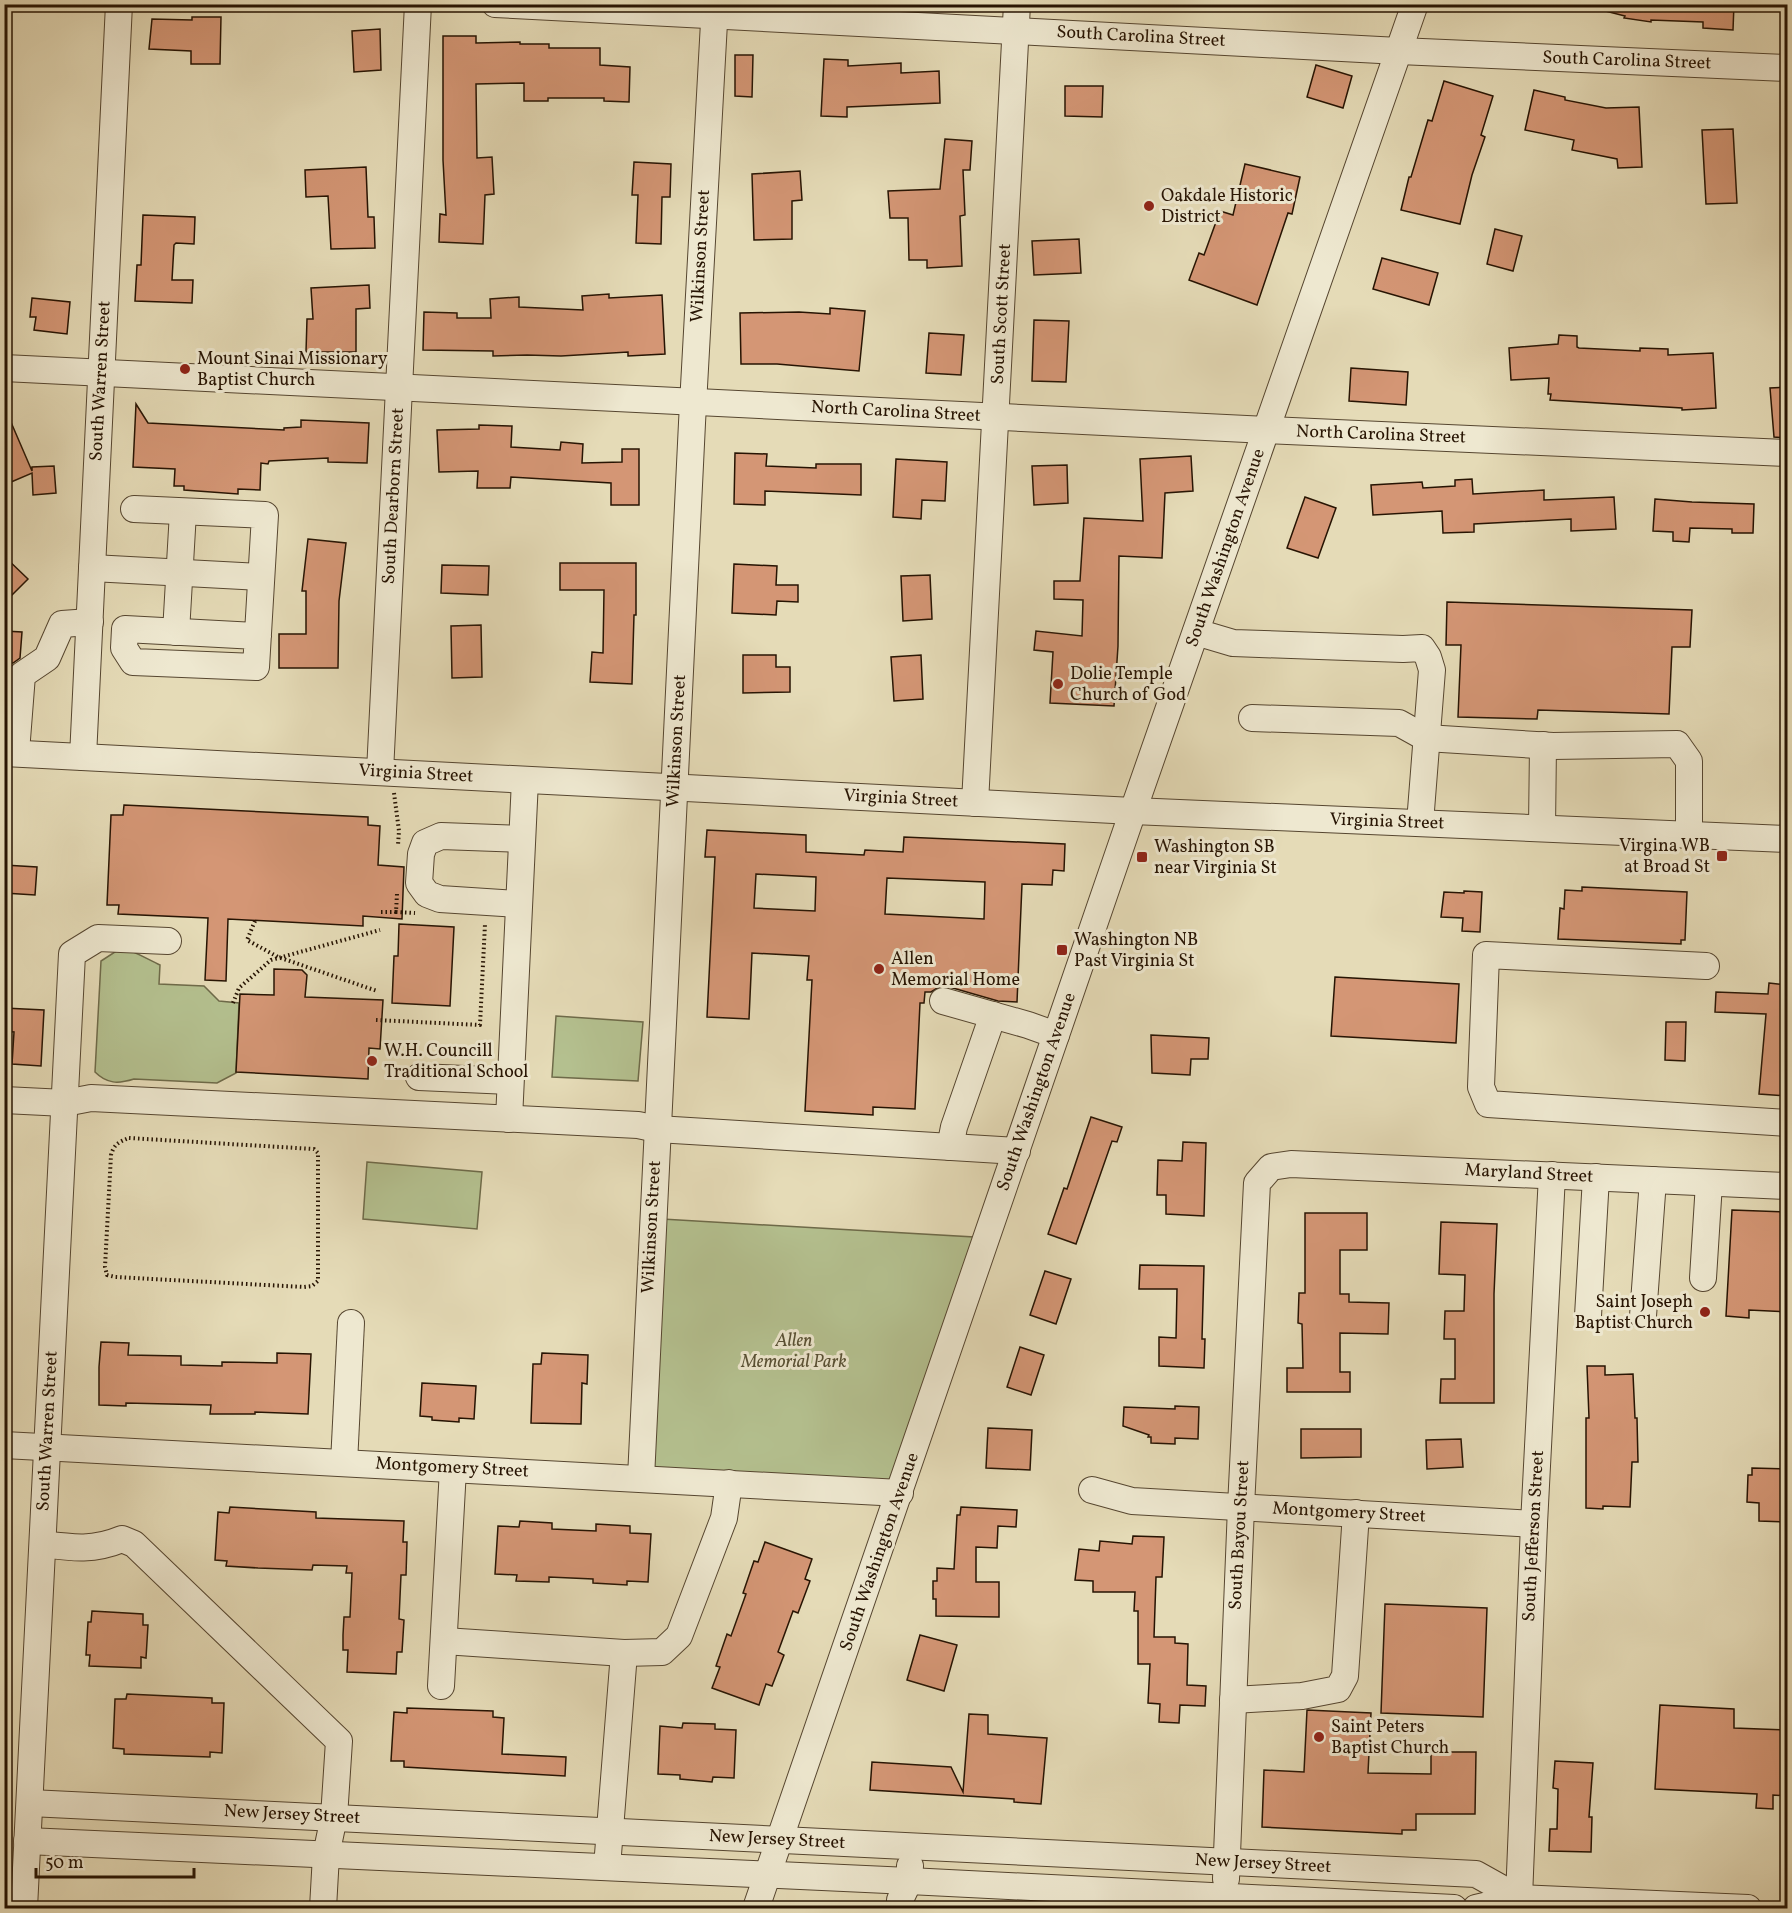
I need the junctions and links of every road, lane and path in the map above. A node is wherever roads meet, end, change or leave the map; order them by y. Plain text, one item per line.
1 (119, 4) edge
2 (418, 4) edge
3 (495, 4) edge
4 (1017, 4) edge
5 (1415, 4) edge
6 (714, 10) edge
7 (1016, 31) junction
8 (1399, 51) junction
9 (1788, 68) edge
10 (4, 368) edge
11 (101, 373) junction
12 (399, 387) junction
13 (693, 403) junction
14 (996, 416) junction
15 (1267, 430) junction
16 (1788, 453) edge
17 (134, 509) dead end
18 (183, 512) junction
19 (92, 568) junction
20 (179, 573) junction
21 (261, 577) junction
22 (176, 632) junction
23 (1196, 632) junction
24 (89, 633) junction
25 (258, 636) junction
26 (124, 648) junction
27 (1252, 718) dead end
28 (1426, 738) junction
29 (1543, 745) junction
30 (8, 752) edge
31 (83, 757) junction
32 (388, 779) junction
33 (525, 780) junction
34 (675, 788) junction
35 (975, 803) junction
36 (1133, 811) junction
37 (1420, 823) junction
38 (1542, 828) junction
39 (1689, 834) junction
40 (521, 839) junction
41 (1788, 839) edge
42 (398, 849) dead end
43 (397, 894) dead end
44 (518, 904) junction
45 (381, 912) dead end
46 (396, 912) junction
47 (418, 914) dead end
48 (485, 917) dead end
49 (255, 921) dead end
50 (380, 930) dead end
51 (168, 941) dead end
52 (278, 957) junction
53 (1706, 966) dead end
54 (377, 991) dead end
55 (944, 1001) dead end
56 (233, 1003) dead end
57 (993, 1015) junction
58 (376, 1020) dead end
59 (1056, 1035) junction
60 (418, 1077) dead end
61 (510, 1081) junction
62 (4, 1100) edge
63 (65, 1103) junction
64 (509, 1119) junction
65 (1788, 1123) edge
66 (657, 1129) junction
67 (950, 1147) junction
68 (1017, 1151) junction
69 (1271, 1167) joint
70 (1552, 1175) junction
71 (1596, 1177) junction
72 (1653, 1180) junction
73 (1709, 1183) junction
74 (1788, 1186) edge
75 (318, 1259) joint
76 (1703, 1278) dead end
77 (1588, 1316) dead end
78 (1643, 1316) dead end
79 (351, 1323) dead end
80 (4, 1445) edge
81 (47, 1447) junction
82 (344, 1463) junction
83 (453, 1469) junction
84 (640, 1478) junction
85 (729, 1483) junction
86 (1092, 1490) dead end
87 (900, 1493) junction
88 (1241, 1507) junction
89 (1356, 1514) junction
90 (1534, 1524) junction
91 (43, 1544) junction
92 (444, 1641) junction
93 (624, 1653) junction
94 (441, 1686) dead end
95 (1233, 1700) junction
96 (30, 1803) junction
97 (334, 1817) junction
98 (610, 1831) junction
99 (781, 1839) junction
100 (27, 1840) junction
101 (911, 1847) junction
102 (326, 1855) junction
103 (1226, 1862) junction
104 (607, 1867) junction
105 (768, 1875) junction
106 (15, 1878) edge
107 (909, 1881) junction
108 (1519, 1898) junction
109 (1225, 1903) edge
110 (24, 1908) edge
111 (323, 1908) edge
112 (756, 1908) edge
113 (900, 1908) edge
114 (1454, 1908) edge
115 (1476, 1908) edge
116 (1748, 1908) edge

1 - 11 street, South Warren Street
2 - 12 street, South Dearborn Street
3 - 6 street, South Carolina Street
4 - 7 street, South Scott Street
5 - 8 street, South Washington Avenue
6 - 7 street, South Carolina Street
6 - 13 street, Wilkinson Street
7 - 8 street, South Carolina Street
7 - 14 street, South Scott Street
8 - 9 street, South Carolina Street
8 - 15 street, South Washington Avenue
10 - 11 street, North Carolina Street
11 - 12 street, North Carolina Street
11 - 19 street, South Warren Street
12 - 13 street, North Carolina Street
12 - 32 street, South Dearborn Street
13 - 14 street, North Carolina Street
13 - 34 street, Wilkinson Street
14 - 15 street, North Carolina Street
14 - 35 street, South Scott Street
15 - 16 street, North Carolina Street
15 - 23 street, South Washington Avenue
17 - 18 street
18 - 20 street
18 - 21 street
19 - 20 street
19 - 24 street, South Warren Street
20 - 21 street
20 - 22 street
21 - 25 street
22 - 25 street
22 - 26 street
23 - 28 street
23 - 36 street, South Washington Avenue
24 - 26 street
24 - 30 street
24 - 31 street, South Warren Street
25 - 26 street
27 - 28 street
28 - 29 street
28 - 37 street
29 - 38 street
29 - 39 street
30 - 31 street, Virginia Street
31 - 32 street, Virginia Street
32 - 33 street, Virginia Street
32 - 42 path
33 - 34 street, Virginia Street
33 - 40 street
34 - 35 street, Virginia Street
34 - 66 street, Wilkinson Street
35 - 36 street, Virginia Street
36 - 37 street, Virginia Street
36 - 59 street, South Washington Avenue
37 - 38 street, Virginia Street
38 - 39 street, Virginia Street
39 - 41 street, Virginia Street
40 - 44 street
40 - 44 street
43 - 46 path
44 - 61 street
45 - 46 path
46 - 47 path
48 - 58 path
49 - 52 path
50 - 52 path
51 - 63 street, South Warren Street
52 - 54 path
52 - 56 path
53 - 65 street
55 - 57 street
57 - 59 street
57 - 67 street
59 - 68 street, South Washington Avenue
60 - 61 street
61 - 64 street
62 - 63 street
63 - 64 street
63 - 81 street, South Warren Street
64 - 66 street
66 - 67 street
66 - 84 street, Wilkinson Street
67 - 68 street
68 - 87 street, South Washington Avenue
69 - 70 street, Maryland Street
69 - 88 street, South Bayou Street
70 - 71 street, Maryland Street
70 - 90 street, South Jefferson Street
71 - 72 street, Maryland Street
71 - 77 street
72 - 73 street, Maryland Street
72 - 78 street
73 - 74 street, Maryland Street
73 - 76 street
75 - 75 path
79 - 82 street
80 - 81 street, Montgomery Street
81 - 82 street, Montgomery Street
81 - 91 street, South Warren Street
82 - 83 street, Montgomery Street
83 - 84 street, Montgomery Street
83 - 92 street
84 - 85 street, Montgomery Street
85 - 87 street, Montgomery Street
85 - 93 street
86 - 88 street, Montgomery Street
87 - 99 street, South Washington Avenue
88 - 89 street, Montgomery Street
88 - 95 street, South Bayou Street
89 - 90 street, Montgomery Street
89 - 95 street
90 - 108 street, South Jefferson Street
91 - 96 street, South Warren Street
91 - 97 street
92 - 93 street
92 - 94 street
93 - 98 street
95 - 103 street, South Bayou Street
96 - 97 street, New Jersey Street
96 - 100 street, South Warren Street
97 - 98 street, New Jersey Street
97 - 102 street
98 - 99 street, New Jersey Street
98 - 104 street
99 - 101 street, New Jersey Street
99 - 105 street, South Washington Avenue
100 - 102 street, New Jersey Street
100 - 106 street, South Warren Street
101 - 103 street, New Jersey Street
101 - 107 street
102 - 104 street, New Jersey Street
102 - 111 street
103 - 108 street, New Jersey Street
103 - 109 street, South Bayou Street
104 - 105 street, New Jersey Street
105 - 107 street, New Jersey Street
105 - 112 street, South Washington Avenue
106 - 110 street, South Warren Street
107 - 109 street, New Jersey Street
107 - 113 street
108 - 115 street, New Jersey Street
108 - 116 street, New Jersey Street
109 - 114 street, New Jersey Street

